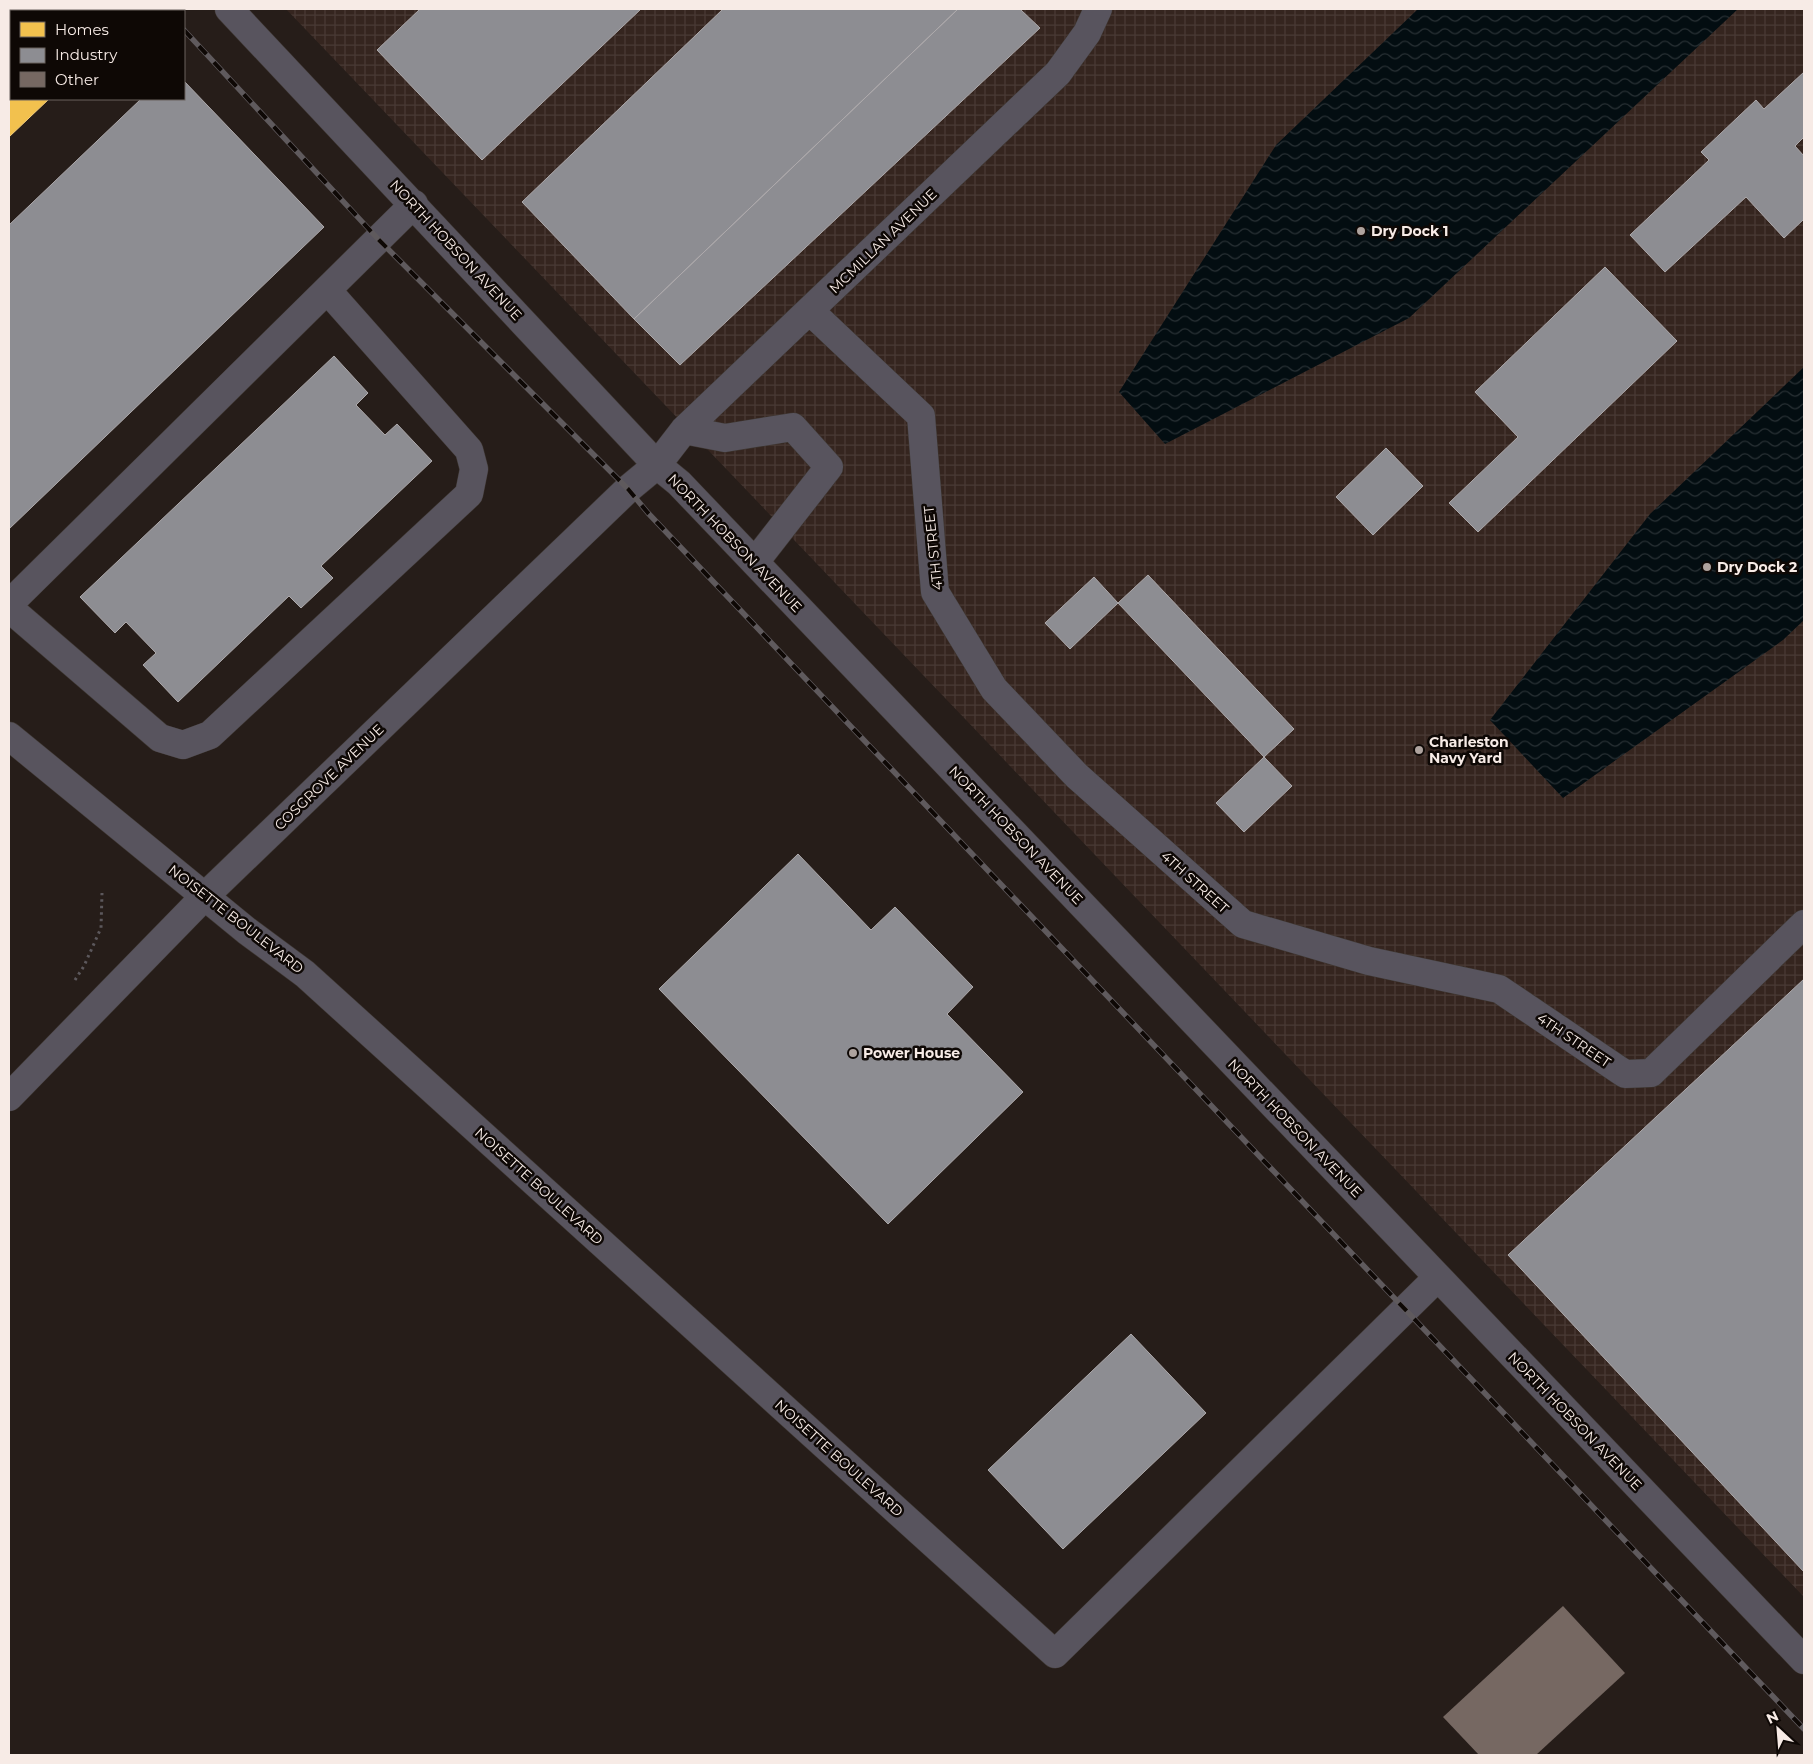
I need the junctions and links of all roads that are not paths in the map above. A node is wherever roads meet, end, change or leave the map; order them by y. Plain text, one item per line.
1 (229, 9) edge
2 (1098, 9) edge
3 (414, 204) junction
4 (328, 291) junction
5 (810, 311) junction
6 (684, 430) junction
7 (657, 464) junction
8 (755, 562) junction
9 (9, 606) edge
10 (9, 736) edge
11 (205, 896) junction
12 (1804, 924) edge
13 (9, 1097) edge
14 (1438, 1277) junction
15 (1804, 1660) edge

1 - 3 street, NORTH HOBSON AVENUE
2 - 5 street, MCMILLAN AVENUE
3 - 4 street
3 - 7 street, NORTH HOBSON AVENUE
4 - 9 street
4 - 9 street
5 - 6 street, MCMILLAN AVENUE
5 - 12 street, 4TH STREET
6 - 7 street, MCMILLAN AVENUE
6 - 8 street
7 - 8 street, NORTH HOBSON AVENUE
7 - 11 street, COSGROVE AVENUE
8 - 14 street, NORTH HOBSON AVENUE
10 - 11 street, NOISETTE BOULEVARD
11 - 13 street, COSGROVE AVENUE
11 - 14 street, NOISETTE BOULEVARD
14 - 15 street, NORTH HOBSON AVENUE

